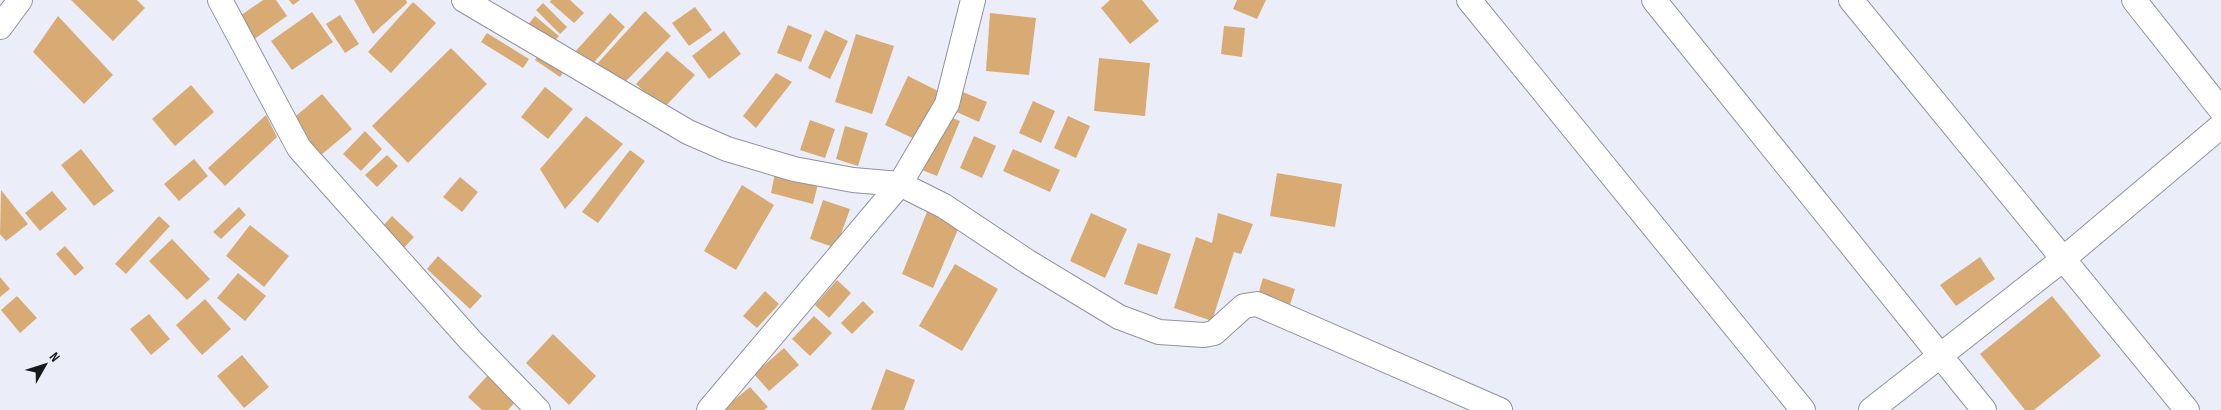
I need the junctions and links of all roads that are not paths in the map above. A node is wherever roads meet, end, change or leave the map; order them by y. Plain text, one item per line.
1 (20, 0) edge
2 (220, 0) edge
3 (464, 0) edge
4 (972, 0) edge
5 (1469, 0) edge
6 (1654, 0) edge
7 (1850, 0) edge
8 (2134, 0) edge
9 (0, 27) edge
10 (2221, 110) edge
11 (2221, 126) edge
12 (900, 184) junction
13 (2062, 260) junction
14 (1939, 355) junction
15 (538, 410) edge
16 (709, 410) edge
17 (1500, 410) edge
18 (1803, 410) edge
19 (1871, 410) edge
20 (1984, 410) edge
21 (2187, 410) edge

1 - 9 street
2 - 15 street
3 - 12 street
4 - 12 street
5 - 18 street
6 - 14 street
7 - 13 street
8 - 10 street
11 - 13 street
12 - 16 street
12 - 17 street
13 - 14 street
13 - 21 street
14 - 19 street
14 - 20 street

